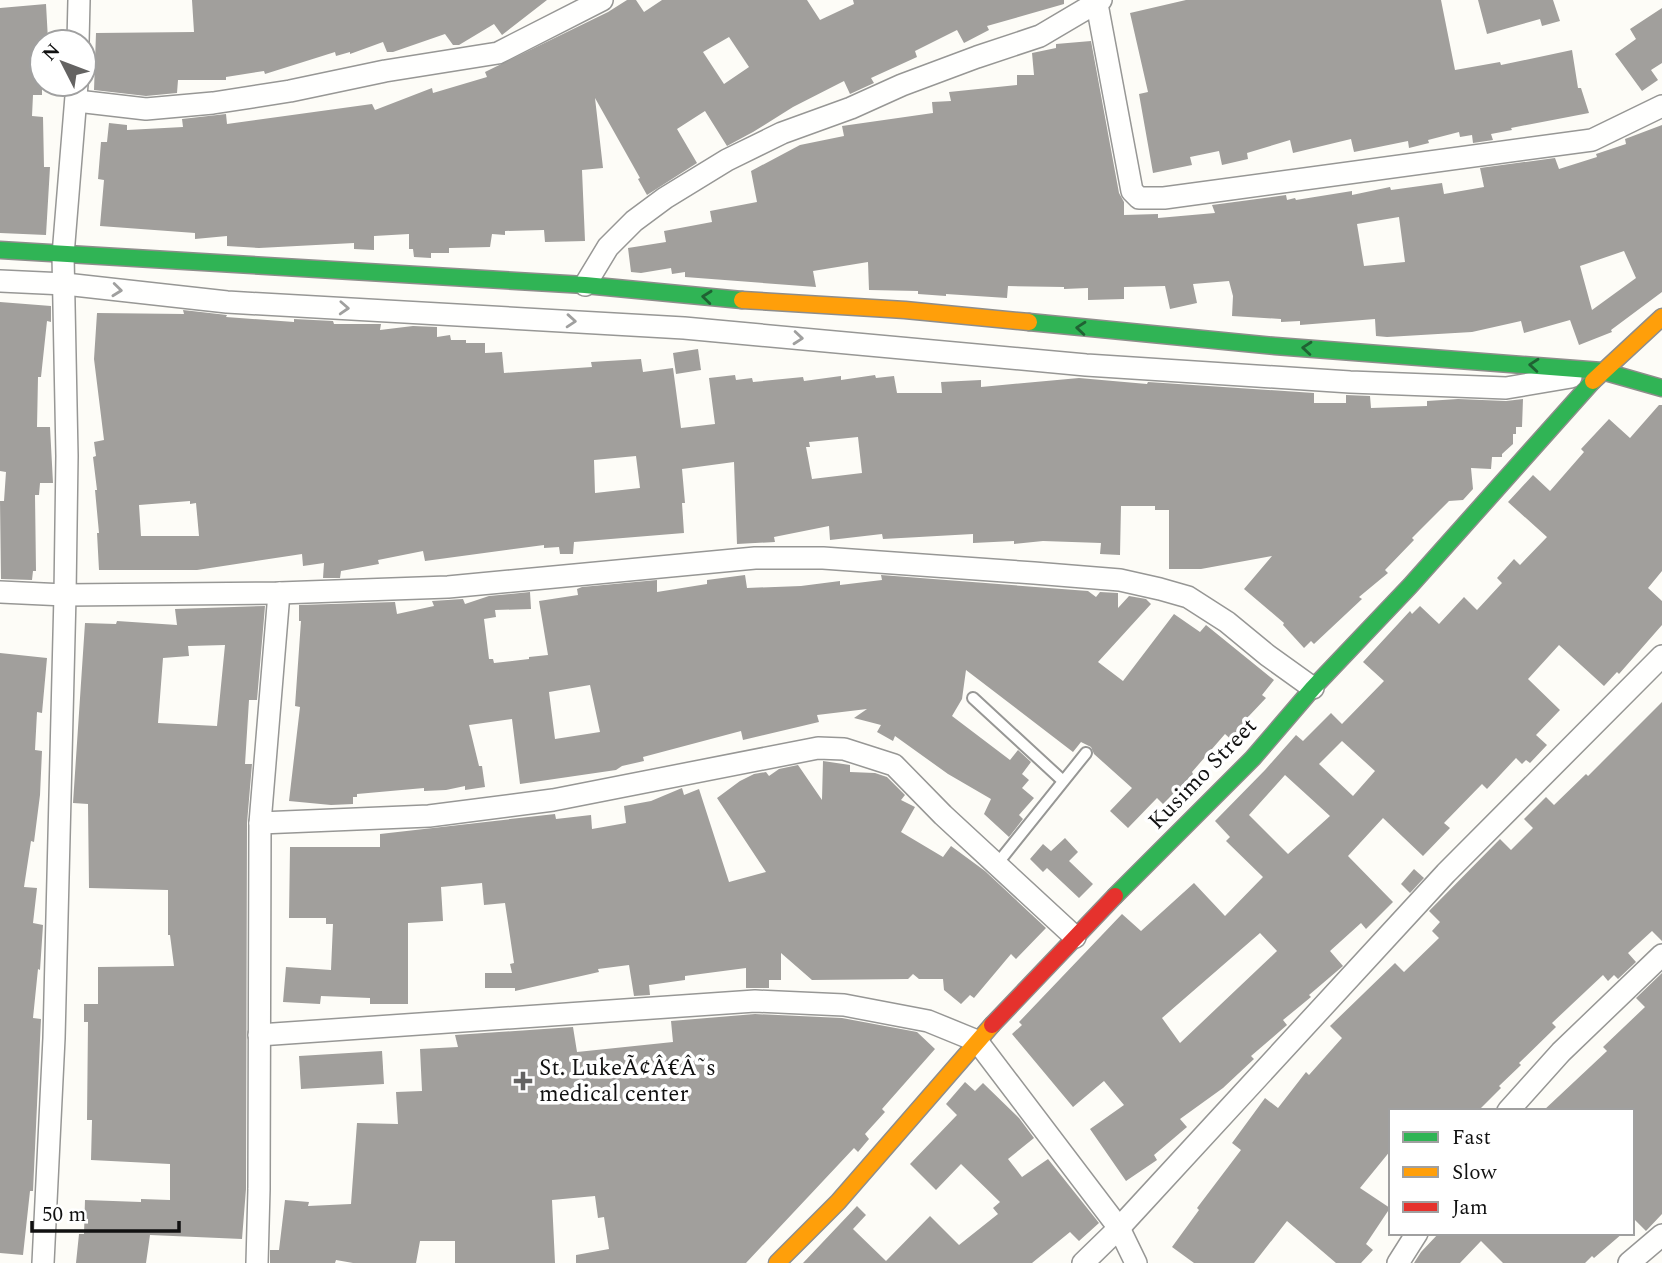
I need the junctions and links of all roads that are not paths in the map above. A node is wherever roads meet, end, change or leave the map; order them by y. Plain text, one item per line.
1 (79, 0) edge
2 (602, 0) edge
3 (1099, 2) edge
4 (78, 28) edge
5 (98, 97) edge
6 (77, 98) edge
7 (1662, 106) edge
8 (0, 250) edge
9 (64, 255) junction
10 (424, 277) junction
11 (0, 281) edge
12 (65, 284) junction
13 (585, 285) junction
14 (420, 312) junction
15 (1662, 317) edge
16 (1602, 371) junction
17 (1662, 388) edge
18 (0, 592) edge
19 (279, 593) junction
20 (65, 595) junction
21 (1662, 656) edge
22 (1313, 688) junction
23 (973, 698) dead end
24 (1086, 753) dead end
25 (1062, 780) junction
26 (260, 823) junction
27 (997, 864) junction
28 (1075, 937) junction
29 (1662, 955) edge
30 (259, 1035) junction
31 (977, 1041) junction
32 (1510, 1109) edge
33 (1119, 1228) junction
34 (1416, 1235) edge
35 (1662, 1235) edge
36 (43, 1263) edge
37 (257, 1263) edge
38 (778, 1263) edge
39 (1083, 1263) edge
40 (1136, 1263) edge
41 (1398, 1263) edge
42 (1629, 1263) edge

1 - 4 street
2 - 5 street
3 - 7 street
3 - 13 street
6 - 9 street
8 - 9 street
9 - 10 street
9 - 12 street
10 - 13 street
10 - 14 street
11 - 12 street
12 -> 14 street
12 - 20 street
16 -> 13 street
14 -> 16 street
15 - 16 street, Kusimo Street
16 - 17 street
16 - 22 street, Kusimo Street
18 - 20 street
19 - 20 street
19 - 22 street
19 - 26 street
20 - 36 street
21 - 33 street
22 - 28 street, Kusimo Street
23 - 25 lane
24 - 25 lane
25 - 27 lane
26 - 27 street
26 - 30 street
27 - 28 street
28 - 31 street, Kusimo Street
29 - 32 street
30 - 31 street
30 - 37 street
31 - 33 street
31 - 38 street, Kusimo Street
33 - 39 street
33 - 40 street
34 - 41 street
35 - 42 street

